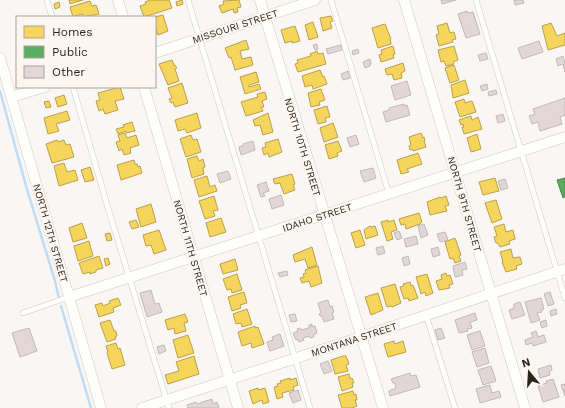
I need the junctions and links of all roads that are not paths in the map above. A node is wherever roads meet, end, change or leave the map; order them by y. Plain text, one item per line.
1 (46, 0) edge
2 (118, 0) edge
3 (188, 0) edge
4 (260, 0) edge
5 (315, 0) edge
6 (331, 0) edge
7 (404, 0) edge
8 (476, 0) edge
9 (52, 16) edge
10 (123, 16) edge
11 (265, 16) junction
12 (199, 38) junction
13 (156, 53) edge
14 (0, 58) edge
15 (42, 88) edge
16 (72, 88) edge
17 (144, 88) edge
18 (11, 98) junction
19 (565, 137) edge
20 (522, 151) junction
21 (455, 172) junction
22 (390, 194) junction
23 (324, 214) junction
24 (258, 236) junction
25 (194, 257) junction
26 (561, 270) edge
27 (130, 278) junction
28 (491, 293) junction
29 (69, 297) junction
30 (565, 298) edge
31 (23, 313) dead end
32 (426, 316) junction
33 (361, 337) junction
34 (295, 358) junction
35 (229, 380) junction
36 (168, 404) edge
37 (101, 408) edge
38 (142, 408) edge
39 (238, 408) edge
40 (310, 408) edge
41 (383, 408) edge
42 (455, 408) edge
43 (526, 408) edge

1 - 9 lane
2 - 10 street
3 - 12 lane
4 - 11 street, NORTH 10TH STREET
5 - 11 street, MISSOURI STREET
6 - 22 lane
7 - 21 street, NORTH 9TH STREET
8 - 20 lane
11 - 12 street, MISSOURI STREET
11 - 23 street, NORTH 10TH STREET
12 - 13 street, MISSOURI STREET
12 - 24 lane
14 - 18 street, NORTH 12TH STREET
15 - 18 street
16 - 27 lane
17 - 25 street, NORTH 11TH STREET
18 - 29 street, NORTH 12TH STREET
19 - 20 street, IDAHO STREET
20 - 21 street, IDAHO STREET
20 - 26 lane
21 - 22 street, IDAHO STREET
21 - 28 street, NORTH 9TH STREET
22 - 23 street, IDAHO STREET
23 - 24 street, IDAHO STREET
23 - 33 street, NORTH 10TH STREET
24 - 25 street, IDAHO STREET
24 - 34 lane
25 - 27 street, IDAHO STREET
25 - 35 street, NORTH 11TH STREET
26 - 28 street, MONTANA STREET
26 - 30 lane
27 - 29 street, IDAHO STREET
27 - 36 lane
28 - 32 street, MONTANA STREET
28 - 43 street, NORTH 9TH STREET
29 - 31 lane
29 - 37 street, NORTH 12TH STREET
32 - 33 street, MONTANA STREET
32 - 42 lane
33 - 34 street, MONTANA STREET
33 - 41 street, NORTH 10TH STREET
34 - 35 street, MONTANA STREET
34 - 40 lane
35 - 36 street, MONTANA STREET
35 - 39 street, NORTH 11TH STREET
36 - 38 street, MONTANA STREET

